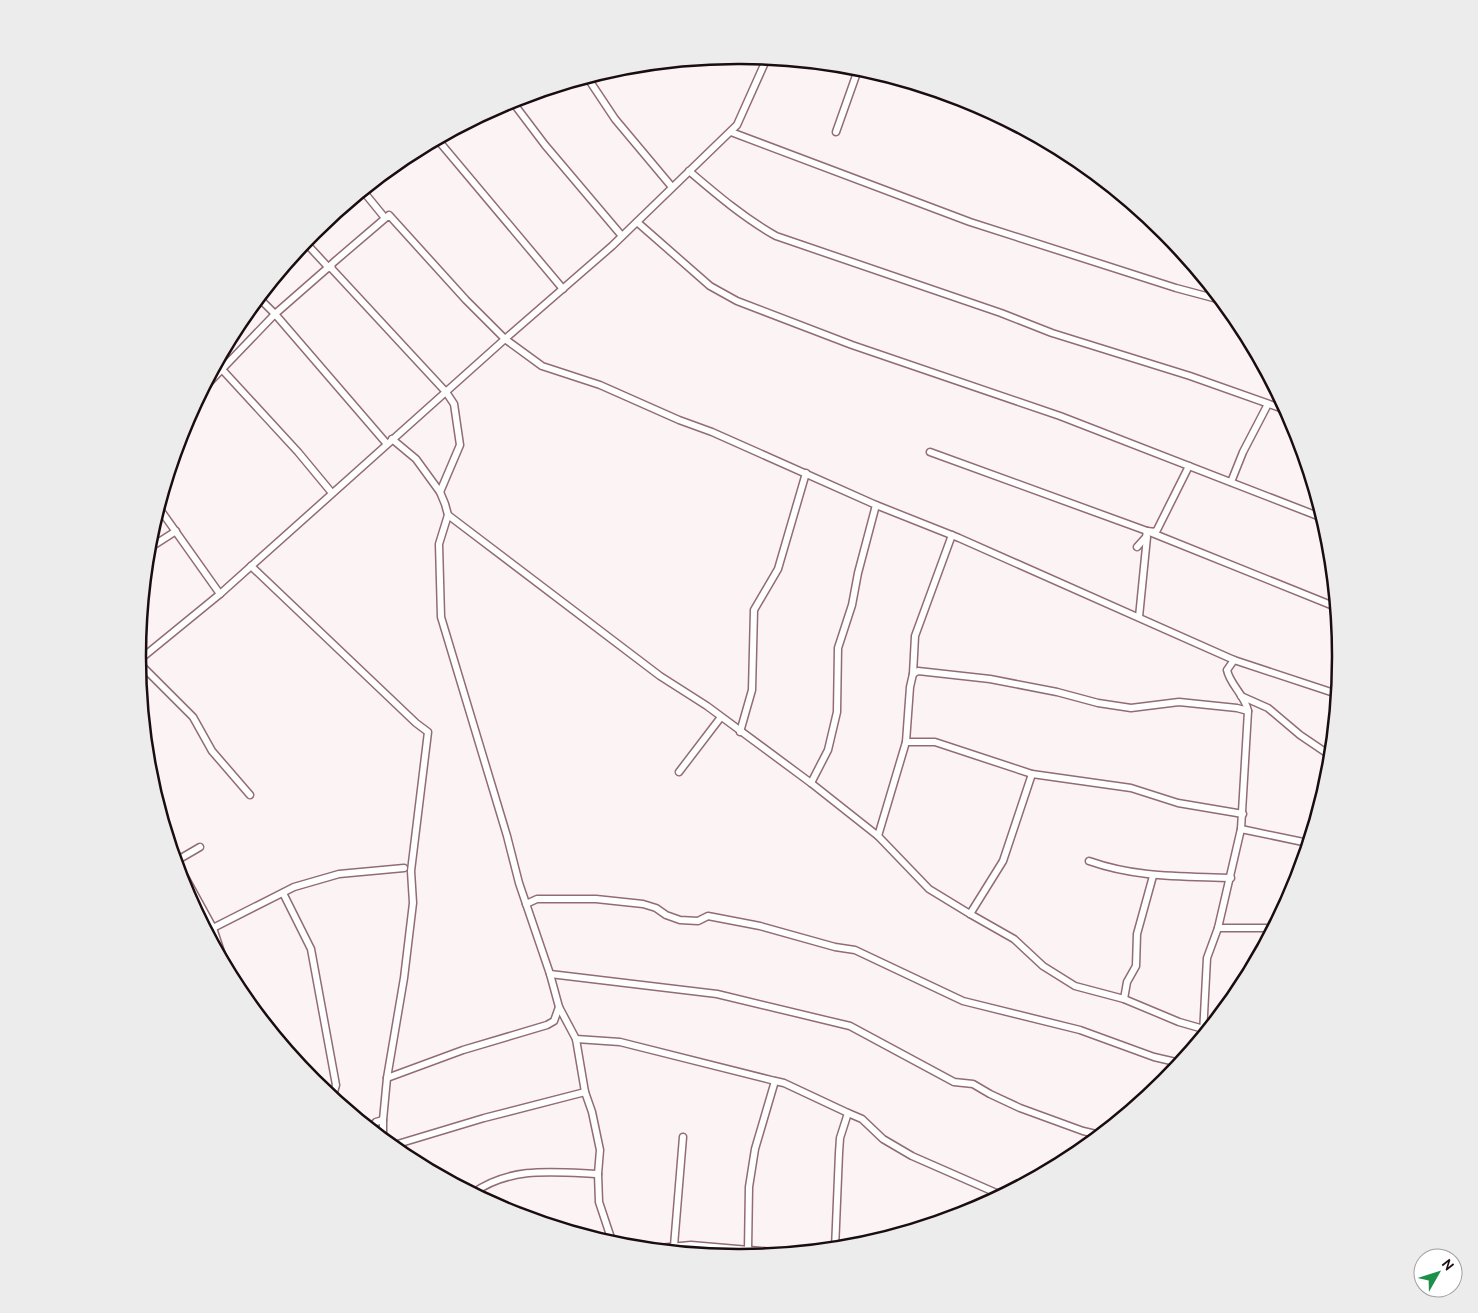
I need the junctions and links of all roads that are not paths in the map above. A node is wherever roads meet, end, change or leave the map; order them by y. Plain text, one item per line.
1 (764, 65) edge
2 (856, 75) edge
3 (590, 83) edge
4 (516, 107) edge
5 (731, 132) junction
6 (836, 132) dead end
7 (441, 144) edge
8 (689, 170) junction
9 (672, 187) junction
10 (366, 196) edge
11 (386, 218) junction
12 (637, 222) junction
13 (622, 236) junction
14 (310, 247) edge
15 (330, 267) junction
16 (563, 289) junction
17 (1210, 297) edge
18 (264, 303) edge
19 (275, 314) junction
20 (505, 339) junction
21 (223, 370) junction
22 (217, 375) edge
23 (446, 392) junction
24 (1268, 404) junction
25 (1277, 407) edge
26 (390, 442) junction
27 (930, 452) dead end
28 (1189, 466) junction
29 (806, 473) junction
30 (1231, 482) junction
31 (440, 492) junction
32 (332, 494) junction
33 (876, 504) junction
34 (163, 515) edge
35 (448, 515) junction
36 (1315, 515) edge
37 (176, 531) junction
38 (1147, 531) junction
39 (952, 535) junction
40 (158, 543) edge
41 (1137, 546) dead end
42 (250, 566) junction
43 (220, 594) junction
44 (1329, 604) edge
45 (1139, 617) junction
46 (146, 655) edge
47 (1234, 660) junction
48 (147, 671) edge
49 (913, 674) junction
50 (1330, 692) edge
51 (1241, 696) junction
52 (1248, 711) junction
53 (721, 717) junction
54 (740, 732) junction
55 (906, 742) junction
56 (1324, 751) edge
57 (680, 772) dead end
58 (1032, 774) junction
59 (811, 783) junction
60 (250, 795) dead end
61 (1242, 814) junction
62 (1241, 829) junction
63 (878, 836) junction
64 (1302, 842) edge
65 (200, 847) dead end
66 (181, 856) edge
67 (1089, 861) dead end
68 (404, 868) dead end
69 (1153, 876) junction
70 (1231, 878) junction
71 (283, 893) junction
72 (526, 904) junction
73 (203, 909) edge
74 (970, 914) junction
75 (213, 928) junction
76 (1218, 928) junction
77 (1266, 928) edge
78 (214, 932) edge
79 (550, 974) junction
80 (1124, 999) junction
81 (559, 1007) junction
82 (1205, 1022) edge
83 (1199, 1029) edge
84 (576, 1039) junction
85 (1172, 1061) edge
86 (387, 1078) junction
87 (775, 1081) junction
88 (335, 1090) edge
89 (585, 1092) junction
90 (848, 1112) junction
91 (383, 1120) junction
92 (374, 1124) edge
93 (384, 1131) edge
94 (1091, 1133) edge
95 (683, 1137) dead end
96 (401, 1143) edge
97 (598, 1174) junction
98 (479, 1189) edge
99 (993, 1192) edge
100 (610, 1235) edge
101 (834, 1241) edge
102 (674, 1246) edge
103 (678, 1246) edge
104 (736, 1249) edge
105 (748, 1249) edge

1 - 5 street
2 - 6 street
3 - 9 street
4 - 13 street
5 - 8 street
5 - 17 street
7 - 16 street
8 - 9 street
8 - 24 street
9 - 12 street
10 - 11 street
11 - 15 street
11 - 20 street
12 - 13 street
12 - 28 street
13 - 16 street
14 - 15 street
15 - 19 street
15 - 23 street
16 - 20 street
18 - 19 street
19 - 21 street
19 - 26 street
20 - 23 street
20 - 29 street
21 - 22 street
21 - 32 street
23 - 26 street
23 - 31 street
24 - 25 street
24 - 30 street
26 - 31 street
26 - 32 street
27 - 38 street
28 - 30 street
28 - 38 street
29 - 33 street
29 - 54 street
30 - 36 street
31 - 35 street
32 - 42 street
33 - 39 street
33 - 59 street
34 - 37 street
35 - 53 street
35 - 72 street
37 - 40 street
37 - 43 street
38 - 41 street
38 - 44 street
38 - 45 street
39 - 45 street
39 - 49 street
42 - 43 street
42 - 86 street
43 - 46 street
45 - 47 street
47 - 50 street
47 - 51 street
48 - 60 street
49 - 52 street
49 - 55 street
51 - 52 street
51 - 56 street
52 - 61 street
53 - 54 street
53 - 57 street
54 - 59 street
55 - 58 street
55 - 63 street
58 - 61 street
58 - 74 street
59 - 63 street
61 - 62 street
62 - 64 street
62 - 70 street
63 - 74 street
65 - 66 street
67 - 69 street
68 - 71 street
69 - 70 street
69 - 80 street
70 - 76 street
71 - 75 street
71 - 88 street
72 - 79 street
72 - 85 street
73 - 75 street
74 - 80 street
75 - 78 street
76 - 77 street
76 - 82 street
79 - 81 street
79 - 94 street
80 - 83 street
81 - 84 street
81 - 86 street
84 - 87 street
84 - 89 street
86 - 91 street
87 - 90 street
87 - 105 street
89 - 96 street
89 - 97 street
90 - 99 street
90 - 101 street
91 - 92 street
91 - 93 street
95 - 102 street
97 - 98 street
97 - 100 street
103 - 104 street

